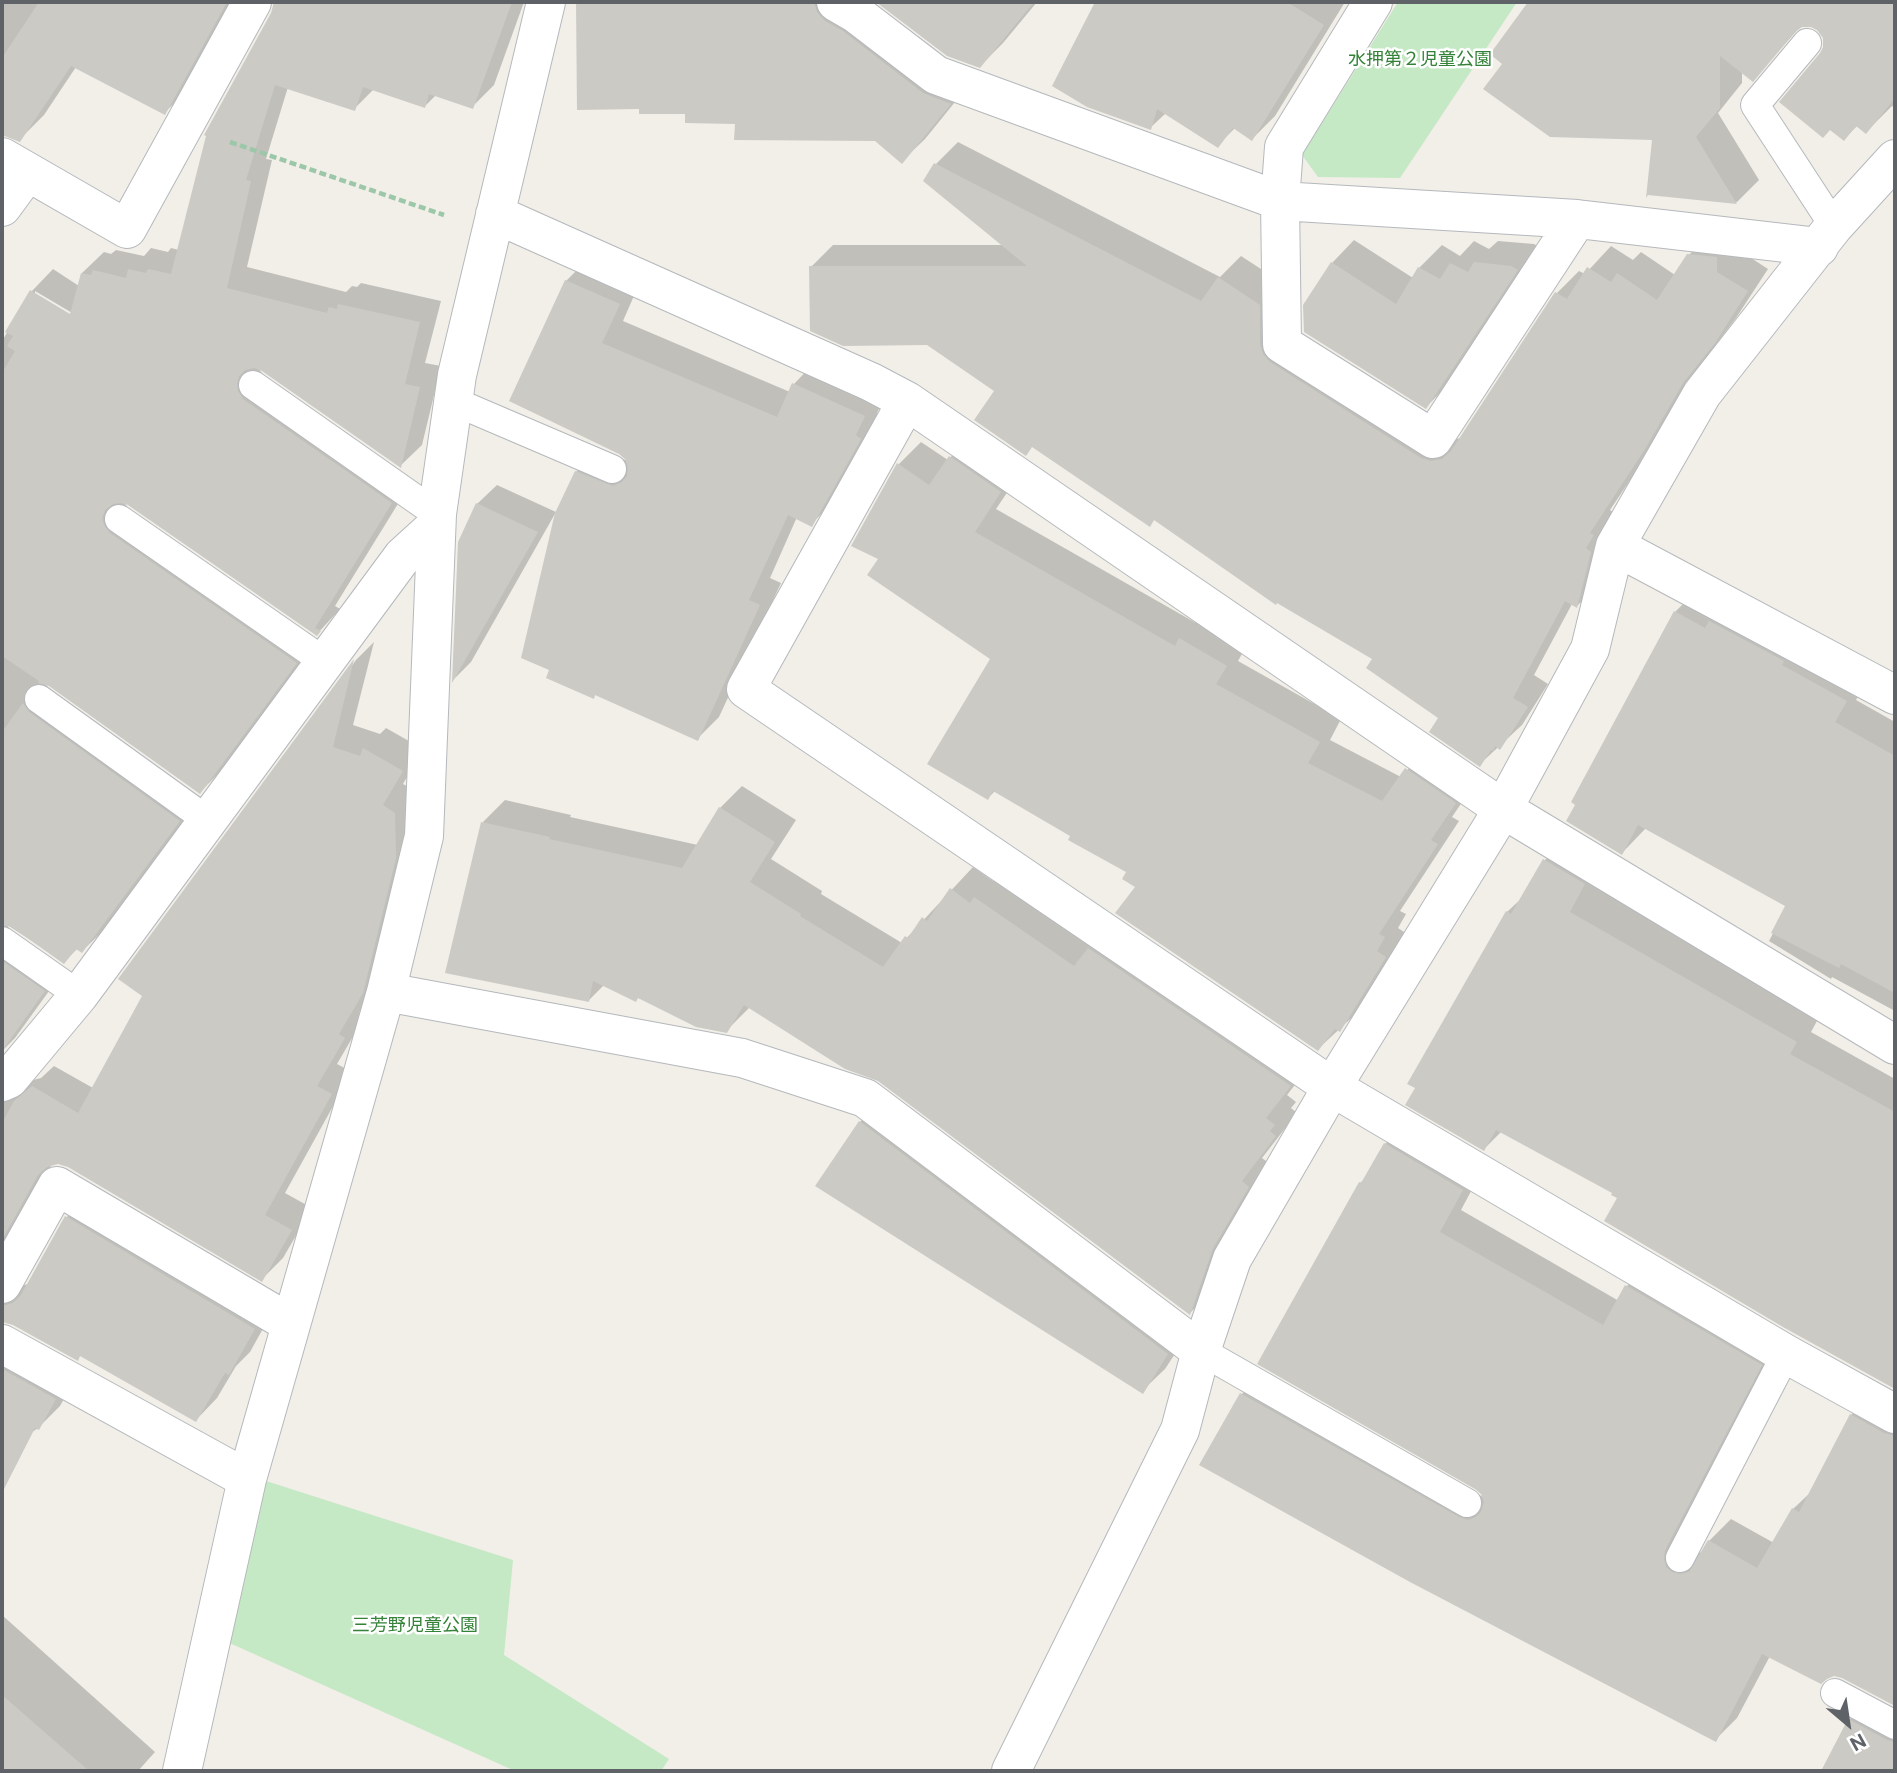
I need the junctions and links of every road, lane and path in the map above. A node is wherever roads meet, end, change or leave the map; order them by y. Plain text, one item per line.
1 (252, 2) edge
2 (547, 2) edge
3 (836, 2) edge
4 (1363, 5) edge
5 (1807, 43) dead end
6 (183, 126) junction
7 (1895, 159) edge
8 (14, 165) edge
9 (1280, 201) junction
10 (2, 207) edge
11 (1577, 219) junction
12 (493, 222) junction
13 (1827, 237) junction
14 (253, 385) dead end
15 (453, 401) junction
16 (907, 401) junction
17 (612, 469) dead end
18 (119, 519) dead end
19 (436, 520) junction
20 (1615, 546) junction
21 (325, 662) junction
22 (1895, 695) edge
23 (39, 699) dead end
24 (1503, 809) junction
25 (208, 820) junction
26 (2, 941) edge
27 (386, 992) junction
28 (79, 995) junction
29 (1895, 1045) edge
30 (2, 1082) edge
31 (1332, 1087) junction
32 (2, 1284) edge
33 (292, 1324) junction
34 (2, 1344) edge
35 (1201, 1351) junction
36 (1786, 1354) junction
37 (1895, 1414) edge
38 (247, 1479) junction
39 (1467, 1503) dead end
40 (1680, 1558) dead end
41 (1835, 1693) dead end
42 (1895, 1725) edge
43 (182, 1771) edge
44 (1011, 1771) edge

1 - 6 street
2 - 12 street
3 - 9 street
4 - 9 street
5 - 13 lane
6 - 8 street
6 - 12 path
7 - 13 street
8 - 10 street
9 - 11 street
9 - 11 street
11 - 13 street
12 - 15 street
12 - 16 street
13 - 20 street
14 - 19 lane
15 - 17 lane
15 - 19 street
16 - 24 street
16 - 31 street
18 - 21 lane
19 - 21 street
19 - 27 street
20 - 22 street
20 - 24 street
21 - 25 street
23 - 25 lane
24 - 29 street
24 - 31 street
25 - 28 street
26 - 28 lane
27 - 33 street
27 - 35 street
28 - 30 street
31 - 35 street
31 - 36 street
32 - 33 street
33 - 38 street
34 - 38 street
35 - 39 lane
35 - 44 street
36 - 37 street
36 - 40 lane
38 - 43 street
41 - 42 lane

